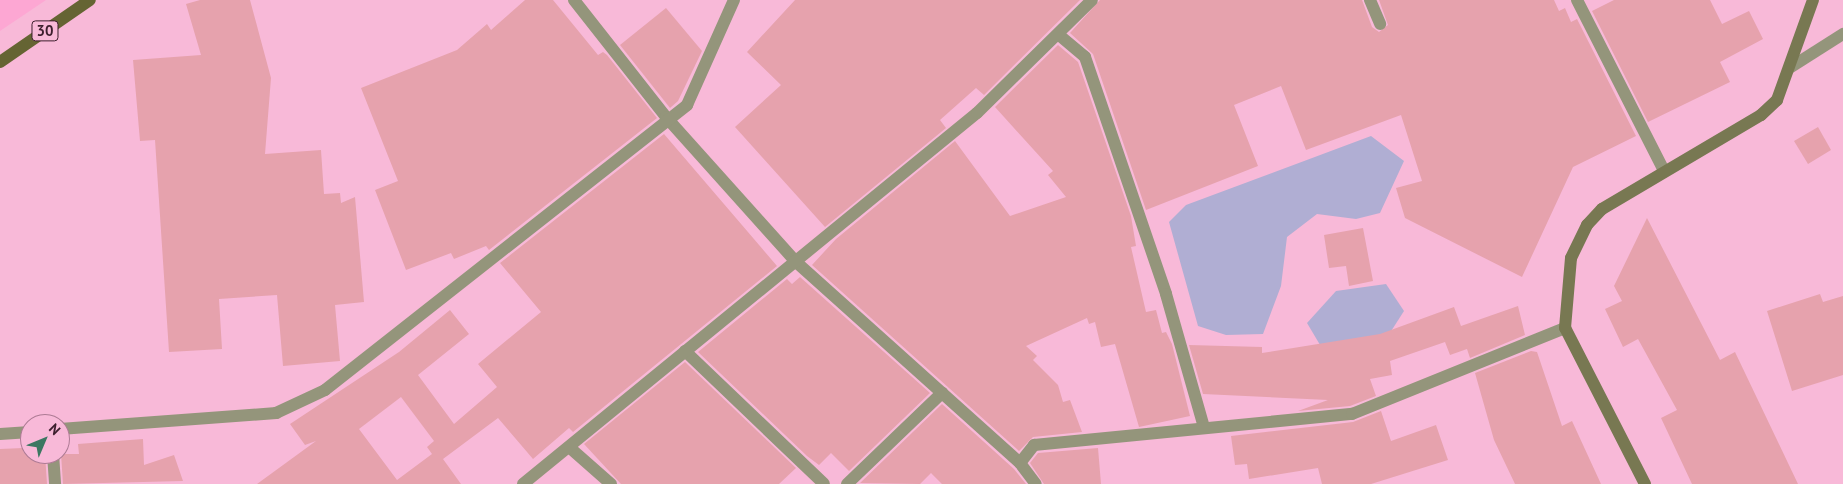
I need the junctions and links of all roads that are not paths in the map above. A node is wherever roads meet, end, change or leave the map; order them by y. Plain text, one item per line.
1 (90, 0) edge
2 (574, 0) edge
3 (734, 0) edge
4 (1092, 0) edge
5 (1370, 0) edge
6 (1577, 0) edge
7 (1813, 0) edge
8 (1380, 24) dead end
9 (1843, 34) edge
10 (1059, 35) junction
11 (0, 62) edge
12 (1791, 67) junction
13 (666, 117) junction
14 (1663, 169) junction
15 (795, 261) junction
16 (1565, 328) junction
17 (685, 351) junction
18 (942, 393) junction
19 (1204, 428) junction
20 (70, 429) edge
21 (20, 433) edge
22 (0, 434) edge
23 (568, 447) junction
24 (1020, 463) junction
25 (54, 464) edge
26 (55, 484) edge
27 (523, 484) edge
28 (611, 484) edge
29 (824, 484) edge
30 (847, 484) edge
31 (1036, 484) edge
32 (1645, 484) edge

1 - 11 main road, 30
2 - 13 street
3 - 13 street
4 - 10 street
5 - 8 street
6 - 14 street
7 - 12 street
9 - 12 street
10 - 15 street
10 - 19 street
12 - 14 street
13 - 15 street
13 - 20 street
14 - 16 street
15 - 17 street
15 - 18 street
16 - 19 street
16 - 32 street
17 - 23 street
17 - 29 street
18 - 24 street
18 - 30 street
19 - 24 street
21 - 22 street
23 - 27 street
23 - 28 street
24 - 31 street
25 - 26 street

